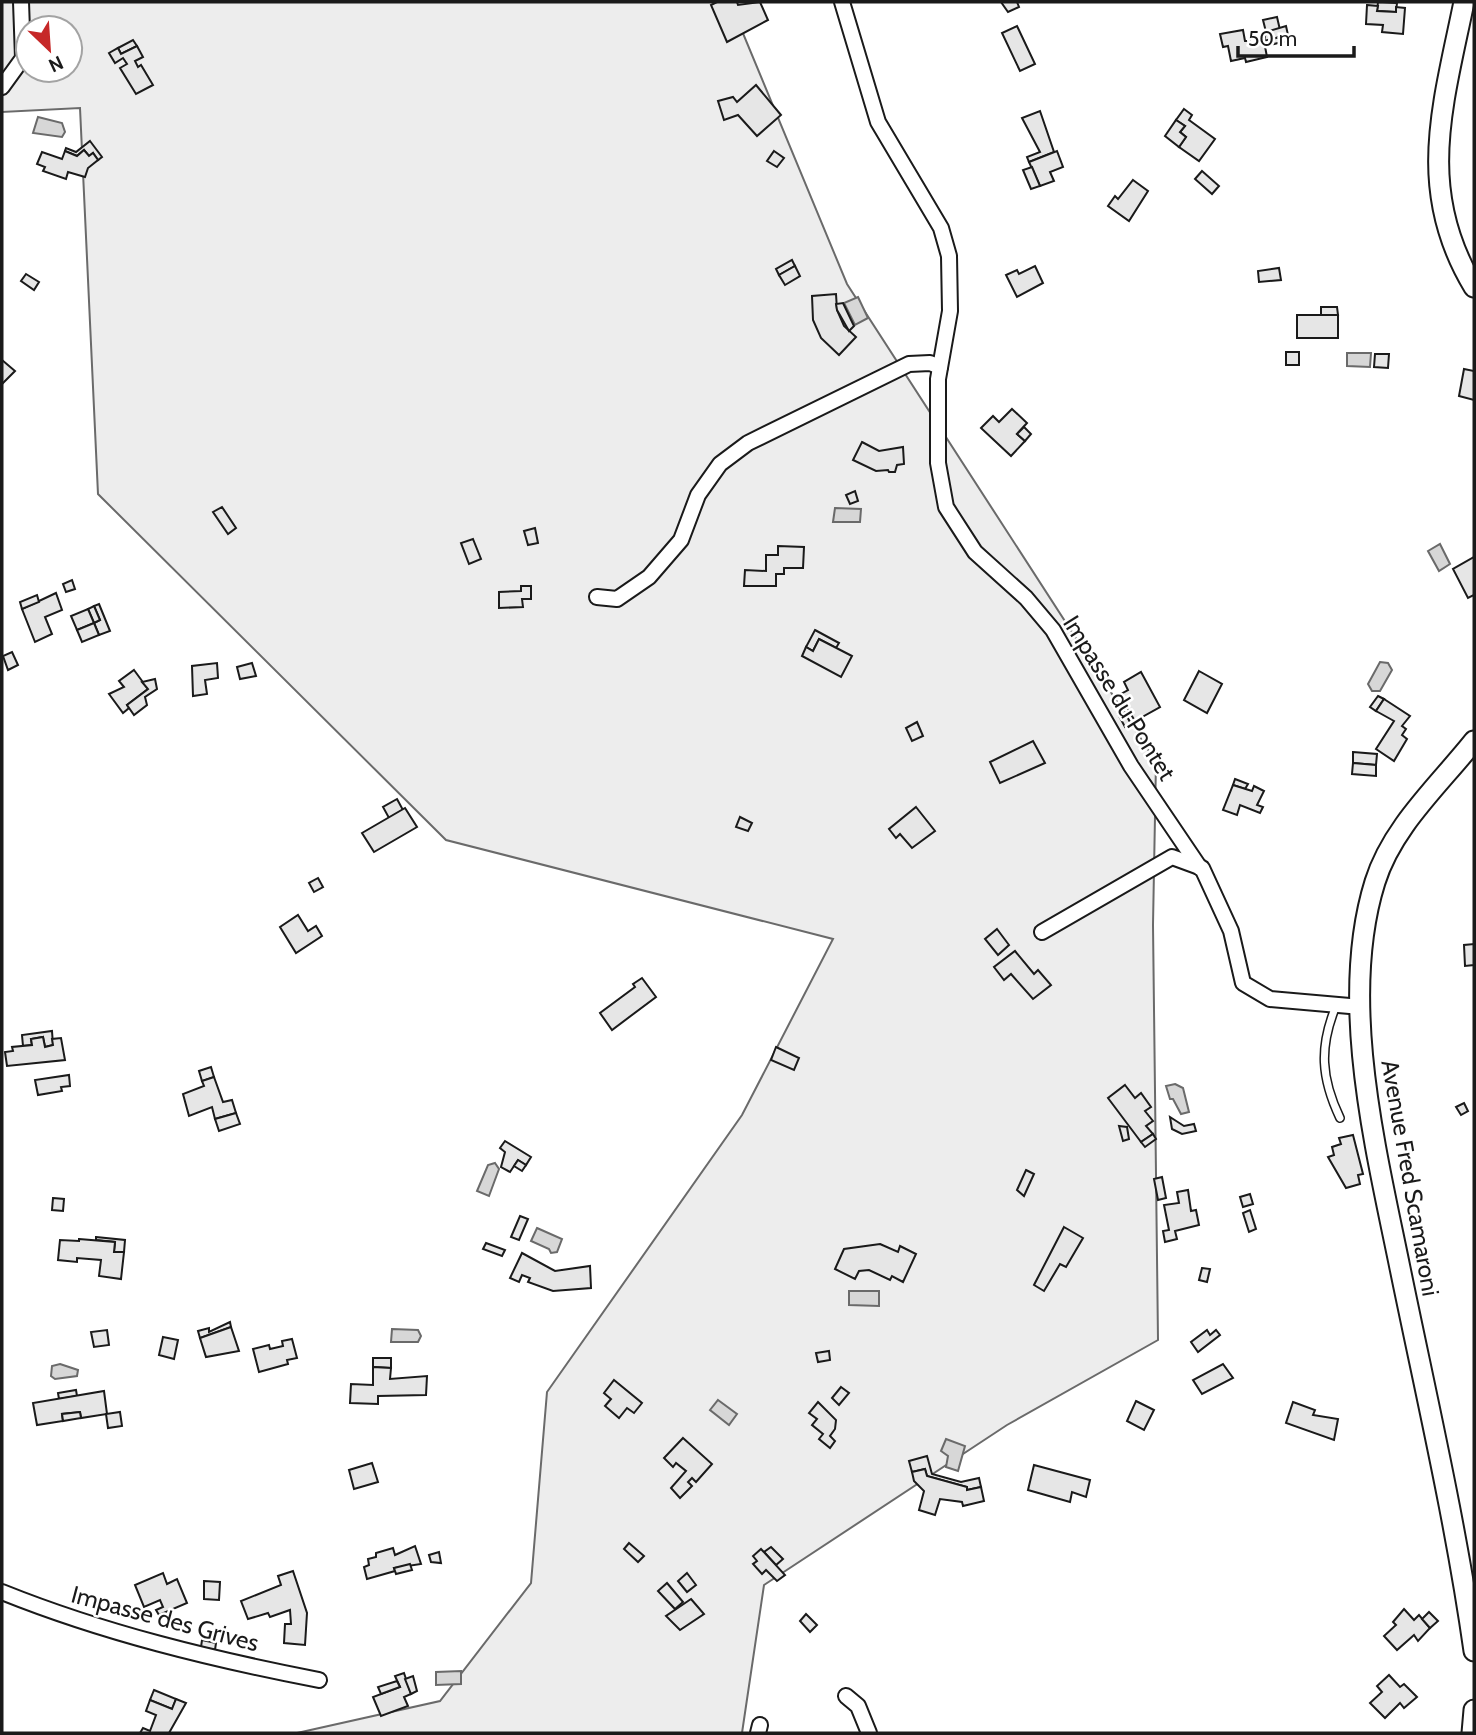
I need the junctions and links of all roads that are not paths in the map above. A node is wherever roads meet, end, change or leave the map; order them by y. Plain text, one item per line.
1 (22, 2) edge
2 (842, 2) edge
3 (1464, 2) edge
4 (2, 87) edge
5 (1474, 287) edge
6 (940, 367) junction
7 (597, 597) dead end
8 (1474, 741) edge
9 (1200, 868) junction
10 (1042, 932) dead end
11 (1336, 1006) junction
12 (1361, 1007) junction
13 (1340, 1118) dead end
14 (1467, 1561) edge
15 (2, 1592) edge
16 (1474, 1651) edge
17 (319, 1680) dead end
18 (846, 1696) dead end
19 (1474, 1710) edge
20 (869, 1733) edge
21 (1472, 1733) edge

1 - 4 street
2 - 6 street, Impasse du Pontet
3 - 5 main road
6 - 7 street
6 - 9 street, Impasse du Pontet
8 - 12 main road, Avenue Fred Scamaroni
9 - 10 street
9 - 11 street, Impasse du Pontet
11 - 12 street, Impasse du Pontet
11 - 13 lane
12 - 14 main road, Avenue Fred Scamaroni
14 - 16 main road, Avenue Fred Scamaroni
15 - 17 street, Impasse des Grives
18 - 20 street
19 - 21 main road

